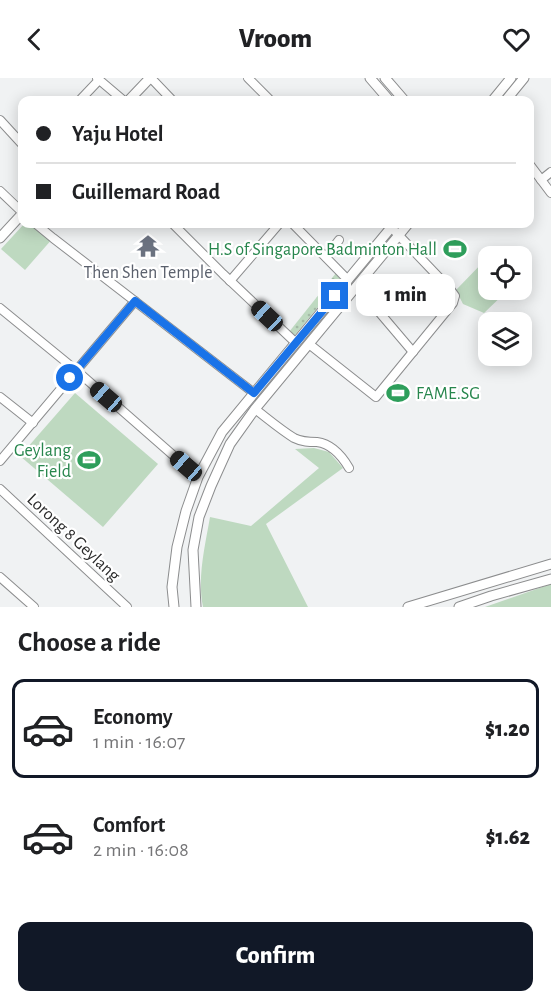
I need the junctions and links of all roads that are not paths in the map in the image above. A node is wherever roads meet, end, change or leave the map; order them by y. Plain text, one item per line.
1 (151, 78) edge
2 (248, 78) edge
3 (370, 78) edge
4 (385, 78) edge
5 (511, 78) edge
6 (525, 78) edge
7 (98, 79) edge
8 (83, 96) edge
9 (118, 96) edge
10 (133, 96) edge
11 (168, 96) edge
12 (266, 96) edge
13 (386, 96) edge
14 (401, 96) edge
15 (496, 96) edge
16 (509, 96) edge
17 (0, 120) edge
18 (18, 140) edge
19 (534, 170) edge
20 (551, 172) edge
21 (541, 180) junction
22 (0, 191) edge
23 (551, 193) edge
24 (18, 209) edge
25 (18, 218) edge
26 (41, 228) edge
27 (176, 228) edge
28 (276, 228) edge
29 (297, 228) edge
30 (389, 228) edge
31 (393, 228) edge
32 (405, 228) edge
33 (399, 235) junction
34 (0, 238) edge
35 (339, 240) dead end
36 (326, 257) junction
37 (348, 280) junction
38 (230, 281) junction
39 (357, 286) junction
40 (135, 301) junction
41 (0, 308) edge
42 (296, 343) junction
43 (309, 344) junction
44 (413, 352) junction
45 (77, 370) junction
46 (254, 393) junction
47 (0, 397) edge
48 (255, 409) junction
49 (33, 423) junction
50 (0, 462) edge
51 (349, 468) dead end
52 (198, 477) junction
53 (0, 489) edge
54 (551, 564) edge
55 (0, 577) edge
56 (551, 579) edge
57 (34, 607) edge
58 (127, 607) edge
59 (174, 607) edge
60 (196, 607) edge
61 (408, 607) edge
62 (459, 607) edge

1 - 10 main road
1 - 11 street
2 - 12 street
3 - 13 main road
4 - 14 main road
5 - 15 main road
6 - 16 main road
7 - 8 street
7 - 9 street
17 - 18 street
19 - 21 street
20 - 21 street
21 - 23 street
22 - 24 street
25 - 34 main road
26 - 40 street
27 - 38 street
28 - 38 street
29 - 36 street
30 - 37 main road
31 - 33 street
32 - 33 main road
33 - 39 main road
33 - 44 street
35 - 36 street
36 - 37 street
37 - 42 main road
38 - 42 street
39 - 43 main road
39 - 44 street
40 - 45 street
40 - 46 street
41 - 45 street
42 - 46 main road
43 - 44 street
43 - 48 main road
45 - 49 street
45 - 52 street
46 - 52 main road
47 - 49 street
48 - 51 street
48 - 60 main road
49 - 50 street
52 - 59 main road
53 - 58 street, Lorong 8 Geylang
54 - 61 main road
55 - 57 street
56 - 62 main road

